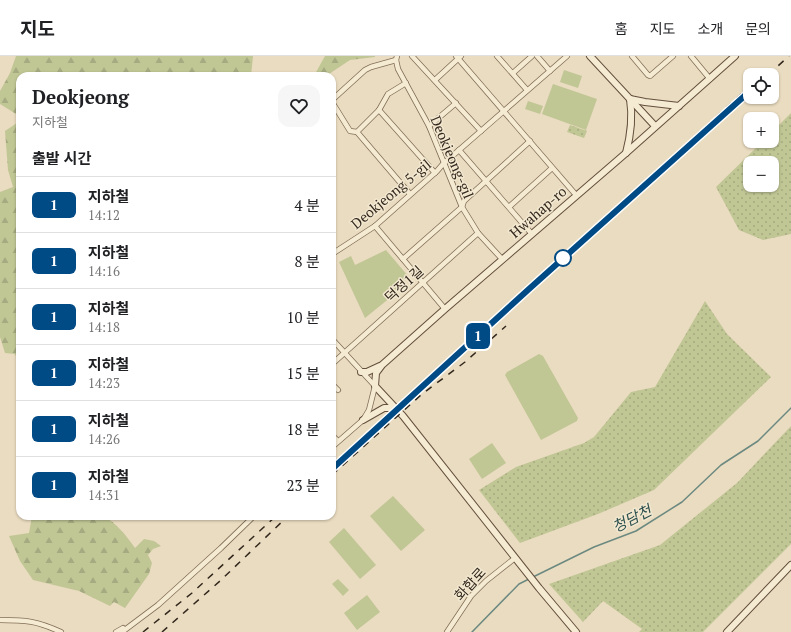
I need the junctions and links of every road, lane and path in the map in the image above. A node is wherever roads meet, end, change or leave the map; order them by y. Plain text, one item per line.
1 (412, 56) edge
2 (532, 56) edge
3 (537, 56) edge
4 (567, 56) edge
5 (632, 56) edge
6 (673, 56) edge
7 (691, 56) edge
8 (735, 56) edge
9 (458, 57) edge
10 (499, 57) edge
11 (593, 57) edge
12 (396, 58) edge
13 (550, 71) junction
14 (512, 74) junction
15 (710, 79) junction
16 (435, 80) junction
17 (406, 83) junction
18 (527, 90) junction
19 (336, 97) edge
20 (630, 99) junction
21 (456, 103) junction
22 (679, 106) junction
23 (336, 108) edge
24 (379, 110) junction
25 (504, 111) junction
26 (429, 126) junction
27 (655, 126) junction
28 (481, 131) junction
29 (357, 132) junction
30 (530, 141) junction
31 (459, 150) junction
32 (626, 153) junction
33 (443, 164) junction
34 (552, 168) junction
35 (435, 173) junction
36 (487, 181) junction
37 (410, 194) junction
38 (576, 195) junction
39 (462, 207) junction
40 (509, 207) junction
41 (375, 226) junction
42 (478, 233) junction
43 (531, 233) junction
44 (336, 251) edge
45 (403, 259) junction
46 (502, 259) junction
47 (422, 282) junction
48 (445, 309) junction
49 (336, 344) edge
50 (345, 354) junction
51 (336, 361) edge
52 (385, 363) junction
53 (363, 374) junction
54 (375, 386) junction
55 (394, 406) junction
56 (363, 420) junction
57 (336, 440) edge
58 (338, 442) joint
59 (249, 520) edge
60 (515, 558) junction
61 (791, 565) edge
62 (0, 620) edge
63 (135, 622) junction
64 (61, 632) edge
65 (116, 632) edge
66 (122, 632) edge
67 (447, 632) edge
68 (576, 632) edge
69 (727, 632) edge

1 - 16 street
2 - 14 street
3 - 13 street
4 - 13 street, Deokjeong 5-gil
5 - 6 street
7 - 15 street
8 - 15 main road, Hwahap-ro
9 - 16 street
9 - 25 street
10 - 14 street
11 - 20 main road
12 - 17 street, Deokjeong-gil
12 - 19 street
13 - 18 street, Deokjeong 5-gil
14 - 18 street
15 - 22 main road, Hwahap-ro
16 - 21 street
17 - 24 street
17 - 26 street, Deokjeong-gil
18 - 25 street, Deokjeong 5-gil
20 - 22 main road
20 - 27 main road
20 - 32 main road
21 - 26 street
21 - 28 street
22 - 27 main road, Hwahap-ro
23 - 29 street
24 - 29 street
24 - 35 street
25 - 28 street, Deokjeong 5-gil
25 - 30 street
26 - 33 street, Deokjeong-gil
27 - 32 main road, Hwahap-ro
28 - 31 street, Deokjeong 5-gil
29 - 37 street
30 - 34 street
30 - 36 street
31 - 33 street, Deokjeong 5-gil
31 - 36 street
32 - 38 main road, Hwahap-ro
33 - 35 street, Deokjeong 5-gil
33 - 39 street, Deokjeong-gil
34 - 38 street
34 - 40 street
35 - 37 street, Deokjeong 5-gil
36 - 39 street
36 - 40 street
37 - 41 street, Deokjeong 5-gil
38 - 43 main road, Hwahap-ro
39 - 42 street, Deokjeong-gil
39 - 45 street
40 - 43 street
41 - 44 street, Deokjeong 5-gil
41 - 45 street
42 - 46 street, Deokjeong-gil
42 - 47 street, 덕정1길
43 - 46 main road, Hwahap-ro
45 - 47 street
46 - 48 main road, Hwahap-ro
47 - 48 street
47 - 50 street, 덕정1길
48 - 52 main road, Hwahap-ro
49 - 50 street
50 - 51 street, 덕정1길
50 - 53 street
52 - 53 main road
52 - 54 main road, Hwahap-ro
53 - 54 street
54 - 55 main road
54 - 56 street
55 - 56 main road
55 - 60 main road
56 - 58 street
57 - 58 street
59 - 63 street
60 - 67 street, 화합로
60 - 68 main road
61 - 69 main road
62 - 64 street
63 - 65 street
63 - 66 street

